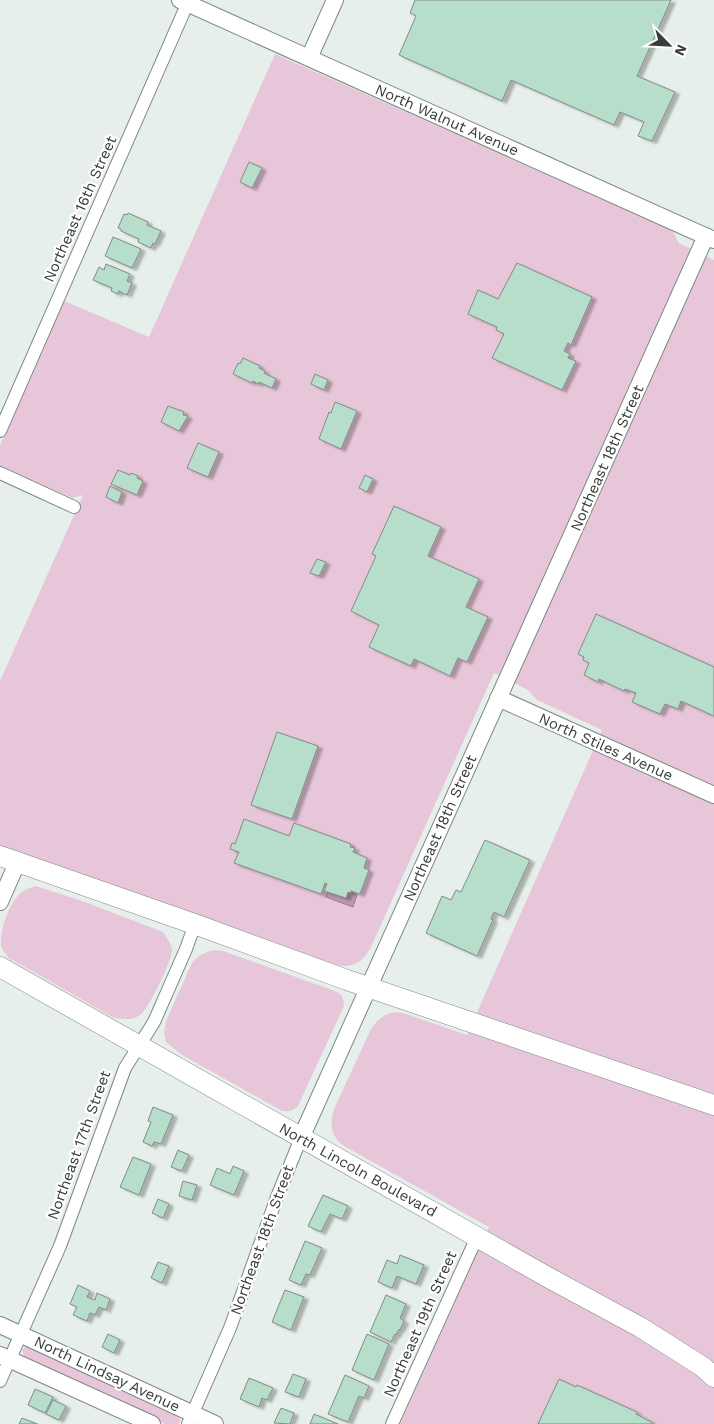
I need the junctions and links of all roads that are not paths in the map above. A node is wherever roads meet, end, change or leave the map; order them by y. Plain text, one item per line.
1 (335, 0) edge
2 (186, 1) edge
3 (309, 58) junction
4 (710, 238) edge
5 (0, 430) edge
6 (0, 473) edge
7 (74, 506) dead end
8 (498, 698) junction
9 (714, 795) edge
10 (9, 859) edge
11 (0, 902) edge
12 (195, 924) junction
13 (0, 967) edge
14 (368, 987) junction
15 (139, 1045) junction
16 (714, 1105) edge
17 (301, 1138) junction
18 (477, 1237) junction
19 (0, 1325) edge
20 (640, 1327) junction
21 (21, 1334) junction
22 (5, 1357) edge
23 (714, 1360) edge
24 (714, 1378) edge
25 (0, 1382) edge
26 (190, 1419) edge
27 (152, 1424) edge
28 (215, 1424) edge
29 (392, 1424) edge

1 - 3 street
2 - 3 street, North Walnut Avenue
2 - 5 street, Northeast 16th Street
3 - 4 street, North Walnut Avenue
4 - 8 street, Northeast 18th Street
6 - 7 street
8 - 9 street, North Stiles Avenue
8 - 14 street, Northeast 18th Street
10 - 11 street
10 - 12 main road
12 - 14 main road
12 - 15 street, Northeast 17th Street
13 - 15 main road, North Lincoln Boulevard
14 - 16 main road
14 - 17 street, Northeast 18th Street
15 - 17 main road, North Lincoln Boulevard
15 - 21 street, Northeast 17th Street
17 - 18 main road, North Lincoln Boulevard
17 - 26 street, Northeast 18th Street
18 - 20 main road, North Lincoln Boulevard
18 - 29 street, Northeast 19th Street
19 - 21 street, North Lindsay Avenue
20 - 23 main road
20 - 24 main road, North Lincoln Boulevard
21 - 22 street, Northeast 17th Street
21 - 26 street, North Lindsay Avenue
22 - 25 street, Northeast 17th Street
22 - 27 street, North Lindsay Avenue
26 - 28 street, North Lindsay Avenue

